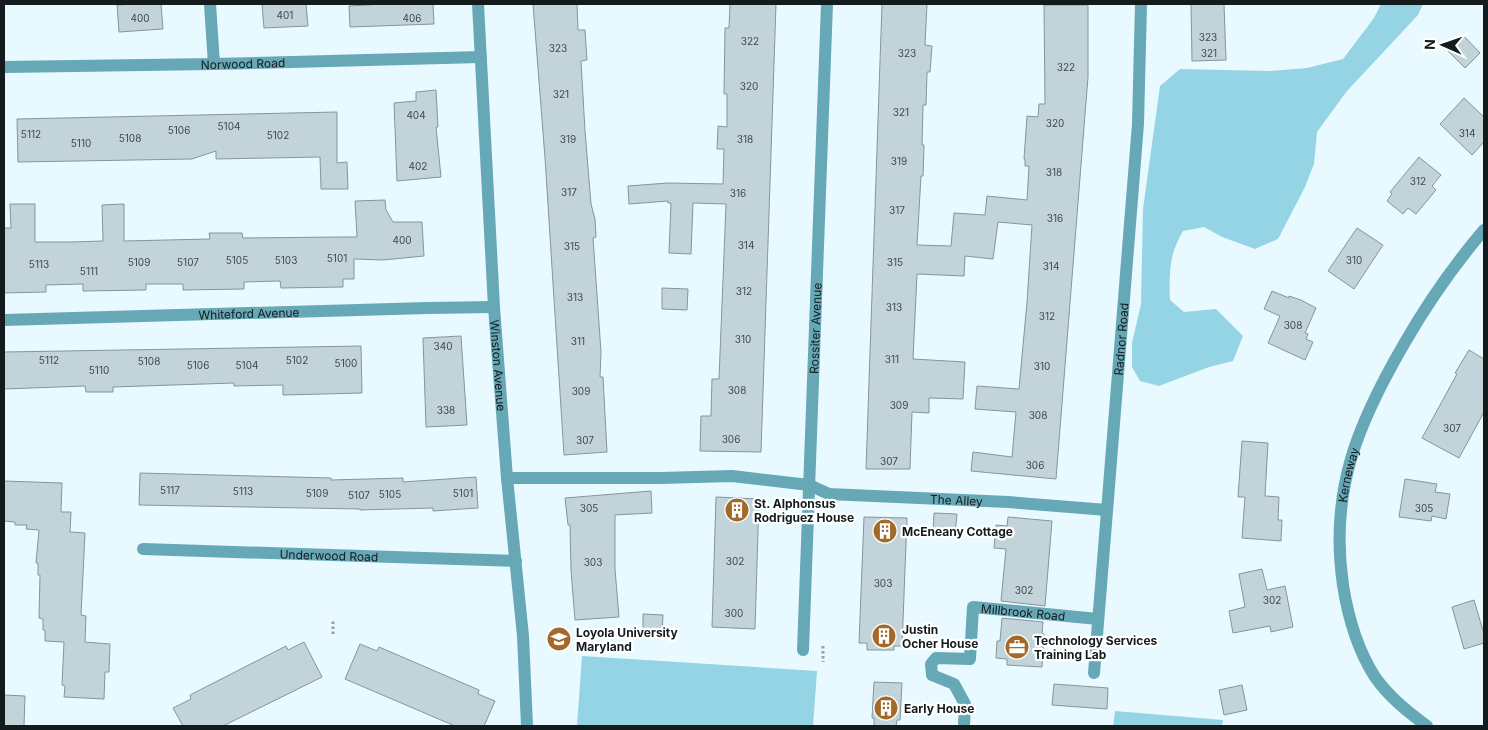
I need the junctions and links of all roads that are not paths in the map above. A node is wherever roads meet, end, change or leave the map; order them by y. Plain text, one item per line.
1 (210, 4) edge
2 (478, 4) edge
3 (827, 4) edge
4 (1141, 4) edge
5 (481, 57) junction
6 (214, 64) junction
7 (4, 67) edge
8 (1484, 230) edge
9 (494, 307) junction
10 (4, 320) edge
11 (507, 478) junction
12 (809, 485) junction
13 (1107, 510) junction
14 (143, 549) dead end
15 (516, 561) junction
16 (1098, 619) junction
17 (803, 650) dead end
18 (1094, 673) dead end
19 (1413, 722) edge
20 (527, 726) edge
21 (964, 726) edge
22 (1427, 726) edge

1 - 6 street
2 - 5 street, Winston Avenue
3 - 12 street, Rossiter Avenue
4 - 13 street, Radnor Road
5 - 6 street, Norwood Road
5 - 9 street, Winston Avenue
6 - 7 street, Norwood Road
8 - 19 street, Kerneway
9 - 10 street, Whiteford Avenue
9 - 11 street, Winston Avenue
11 - 12 street, The Alley
11 - 15 street, Winston Avenue
12 - 13 street, The Alley
12 - 17 street, Rossiter Avenue
13 - 16 street, Radnor Road
14 - 15 street, Underwood Road
15 - 20 street, Winston Avenue
16 - 18 street, Radnor Road
16 - 21 street, Millbrook Road
19 - 22 street, Kerneway

